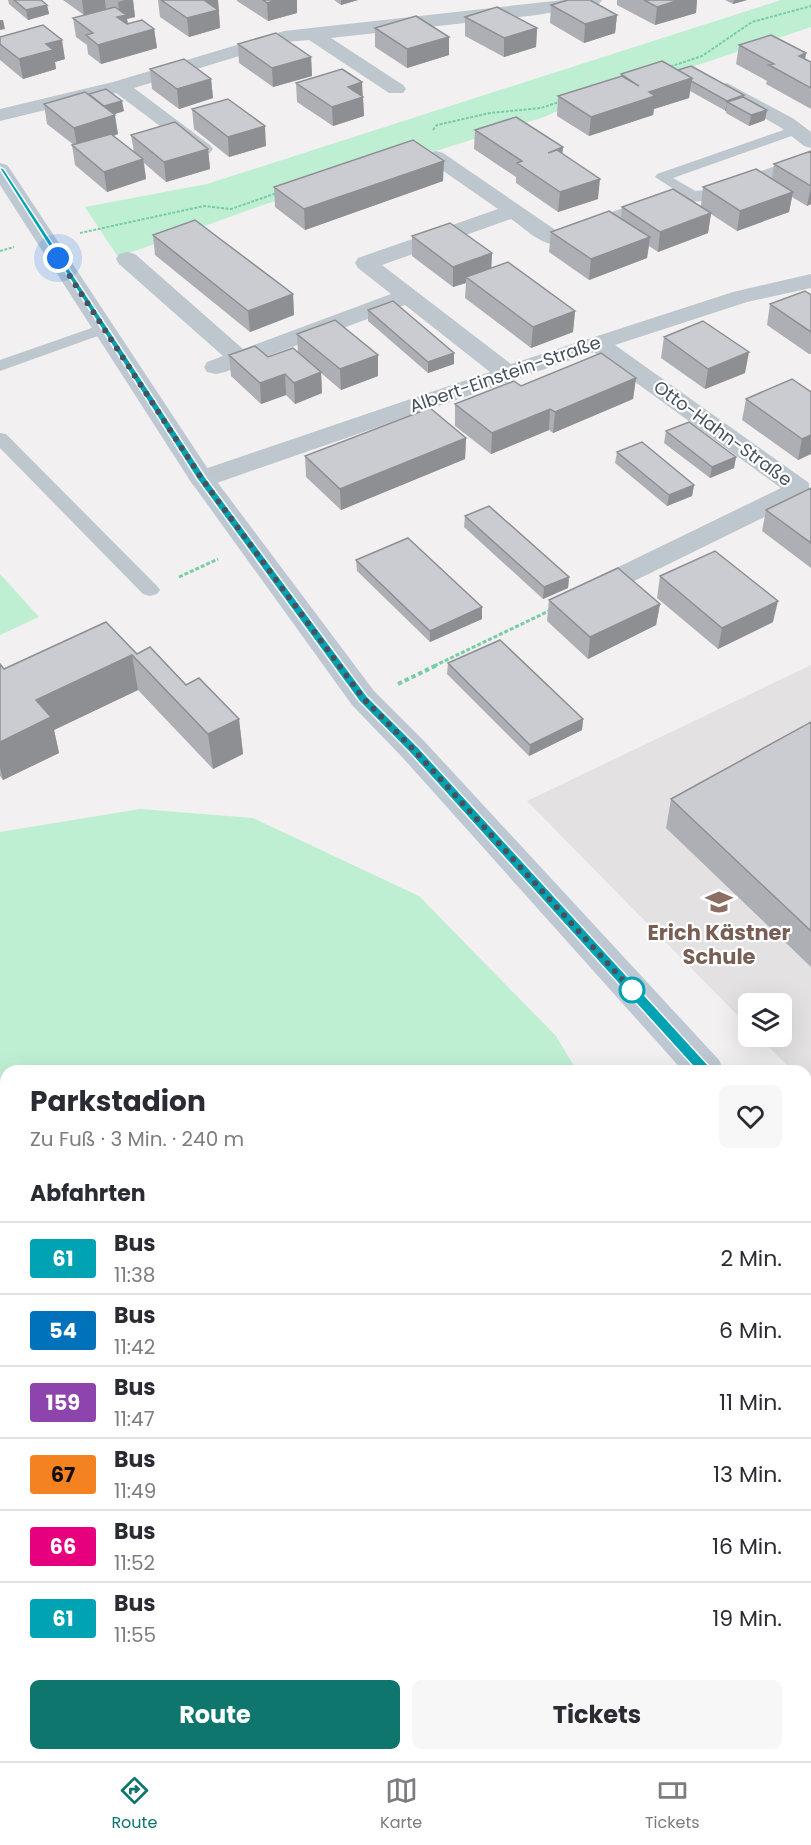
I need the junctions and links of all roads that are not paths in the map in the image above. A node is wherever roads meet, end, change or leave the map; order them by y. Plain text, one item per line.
1 (593, 0) edge
2 (314, 34) junction
3 (700, 73) edge
4 (119, 86) junction
5 (396, 89) dead end
6 (0, 115) edge
7 (803, 136) edge
8 (203, 149) edge
9 (436, 157) edge
10 (811, 159) edge
11 (0, 169) edge
12 (694, 196) junction
13 (514, 211) junction
14 (127, 259) dead end
15 (811, 281) edge
16 (407, 296) junction
17 (103, 329) junction
18 (597, 343) junction
19 (240, 358) junction
20 (0, 366) edge
21 (216, 367) dead end
22 (507, 373) junction
23 (0, 438) edge
24 (202, 479) junction
25 (616, 579) edge
26 (150, 590) road end
27 (701, 1065) edge

1 - 2 street
2 - 4 street
2 - 5 street
3 - 7 street
4 - 6 street
4 - 8 street
7 - 12 lane
9 - 13 street
10 - 12 street
11 - 17 street
12 - 13 street
13 - 16 street
14 - 19 street
15 - 18 street, Albert-Einstein-Straße
16 - 19 street
16 - 22 street
17 - 20 lane
17 - 24 street
18 - 22 street, Albert-Einstein-Straße
18 - 25 street, Otto-Hahn-Straße
19 - 21 street
22 - 24 street, Albert-Einstein-Straße
23 - 26 lane
24 - 27 street

